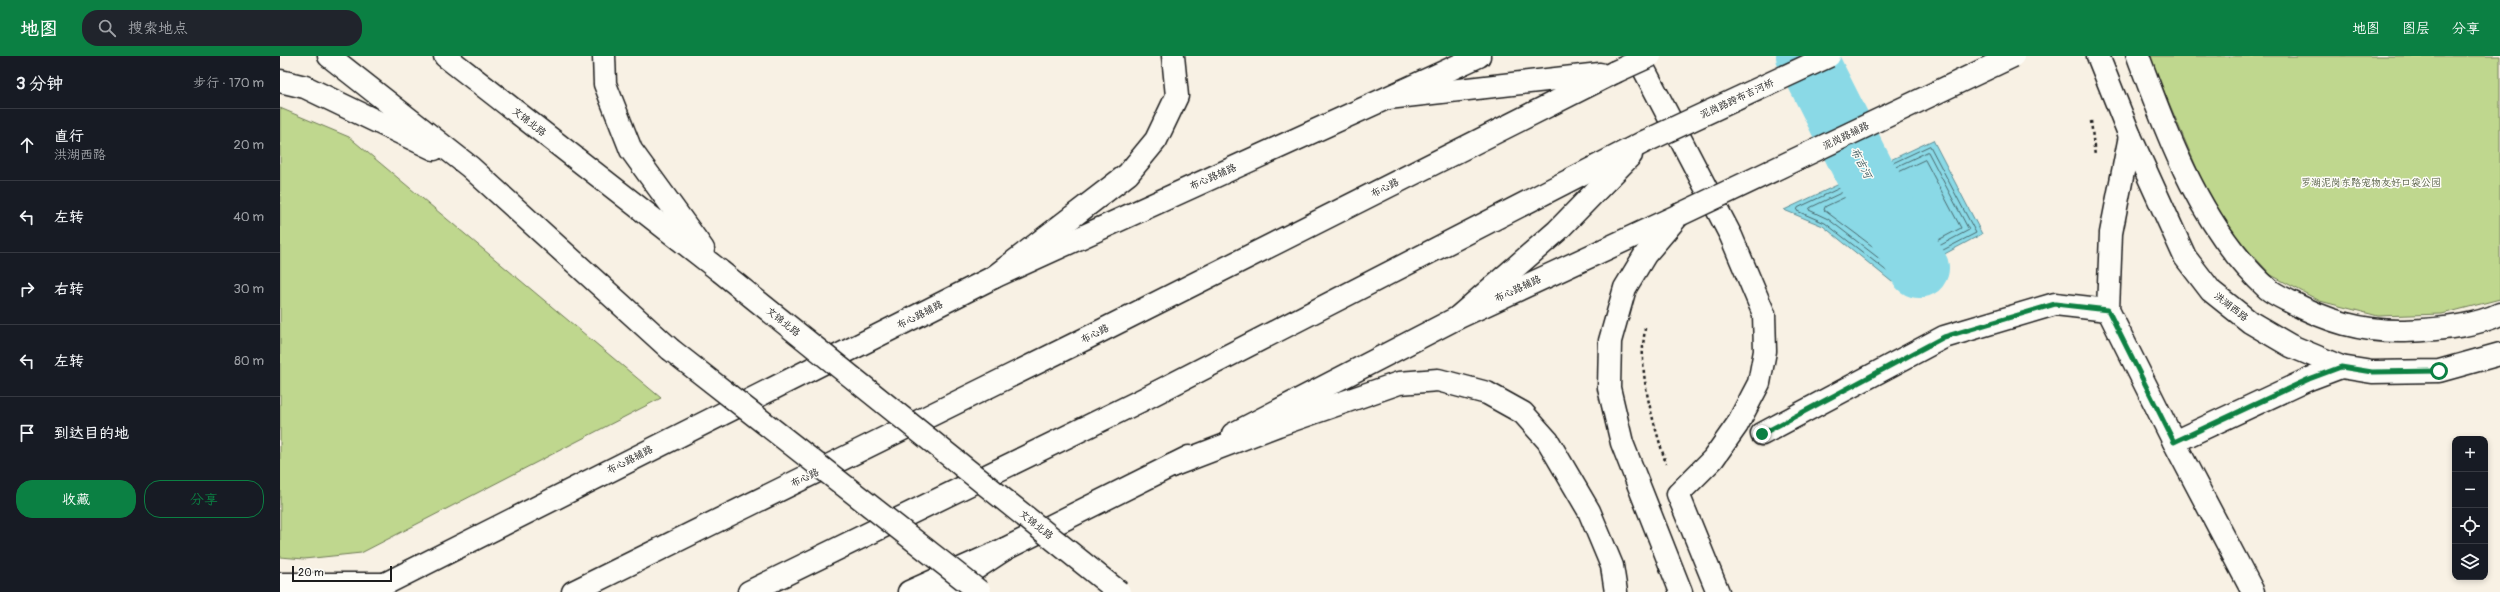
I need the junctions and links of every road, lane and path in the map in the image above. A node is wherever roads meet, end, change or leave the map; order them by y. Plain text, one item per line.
1 (329, 56) edge
2 (444, 56) edge
3 (604, 56) edge
4 (1173, 56) edge
5 (1479, 56) edge
6 (1637, 56) edge
7 (1650, 56) edge
8 (1829, 56) edge
9 (2013, 56) edge
10 (2098, 56) edge
11 (2138, 56) edge
12 (1615, 72) junction
13 (280, 81) edge
14 (1388, 98) junction
15 (2130, 136) junction
16 (1644, 142) junction
17 (470, 167) junction
18 (1679, 215) junction
19 (720, 271) junction
20 (994, 277) junction
21 (2108, 310) junction
22 (2500, 314) edge
23 (1457, 318) junction
24 (1646, 324) dead end
25 (2500, 354) edge
26 (2341, 367) junction
27 (1762, 434) dead end
28 (2174, 442) junction
29 (1171, 466) junction
30 (1678, 494) junction
31 (1005, 549) junction
32 (280, 584) edge
33 (377, 588) edge
34 (573, 592) edge
35 (749, 592) edge
36 (909, 592) edge
37 (940, 592) edge
38 (980, 592) edge
39 (1119, 592) edge
40 (1616, 592) edge
41 (1681, 592) edge
42 (1718, 592) edge
43 (2253, 592) edge

1 - 17 main road
2 - 19 main road, 文锦北路
3 - 19 main road
4 - 20 main road
5 - 14 main road, 布心路辅路
6 - 30 main road
7 - 12 main road, bridge
8 - 16 main road, 泥岗路跨布吉河桥, bridge
9 - 18 main road, 泥岗路辅路, bridge
10 - 15 main road, 洪湖西路
11 - 22 main road
12 - 14 main road
12 - 34 main road, 布心路
13 - 17 main road
14 - 20 main road, 布心路辅路
15 - 21 main road
15 - 26 main road, 洪湖西路
16 - 23 main road
16 - 35 main road
17 - 38 main road, bridge
18 - 23 main road, 布心路辅路
18 - 41 main road
19 - 39 main road, 文锦北路, bridge
20 - 33 main road, 布心路辅路
21 - 27 main road
21 - 28 main road
23 - 29 main road, 布心路辅路
24 - 30 path
25 - 26 main road, 洪湖西路
26 - 28 main road
28 - 43 main road
29 - 31 main road, 布心路辅路
29 - 40 main road
30 - 42 main road
31 - 36 main road, 布心路辅路
31 - 37 main road
32 - 33 main road

